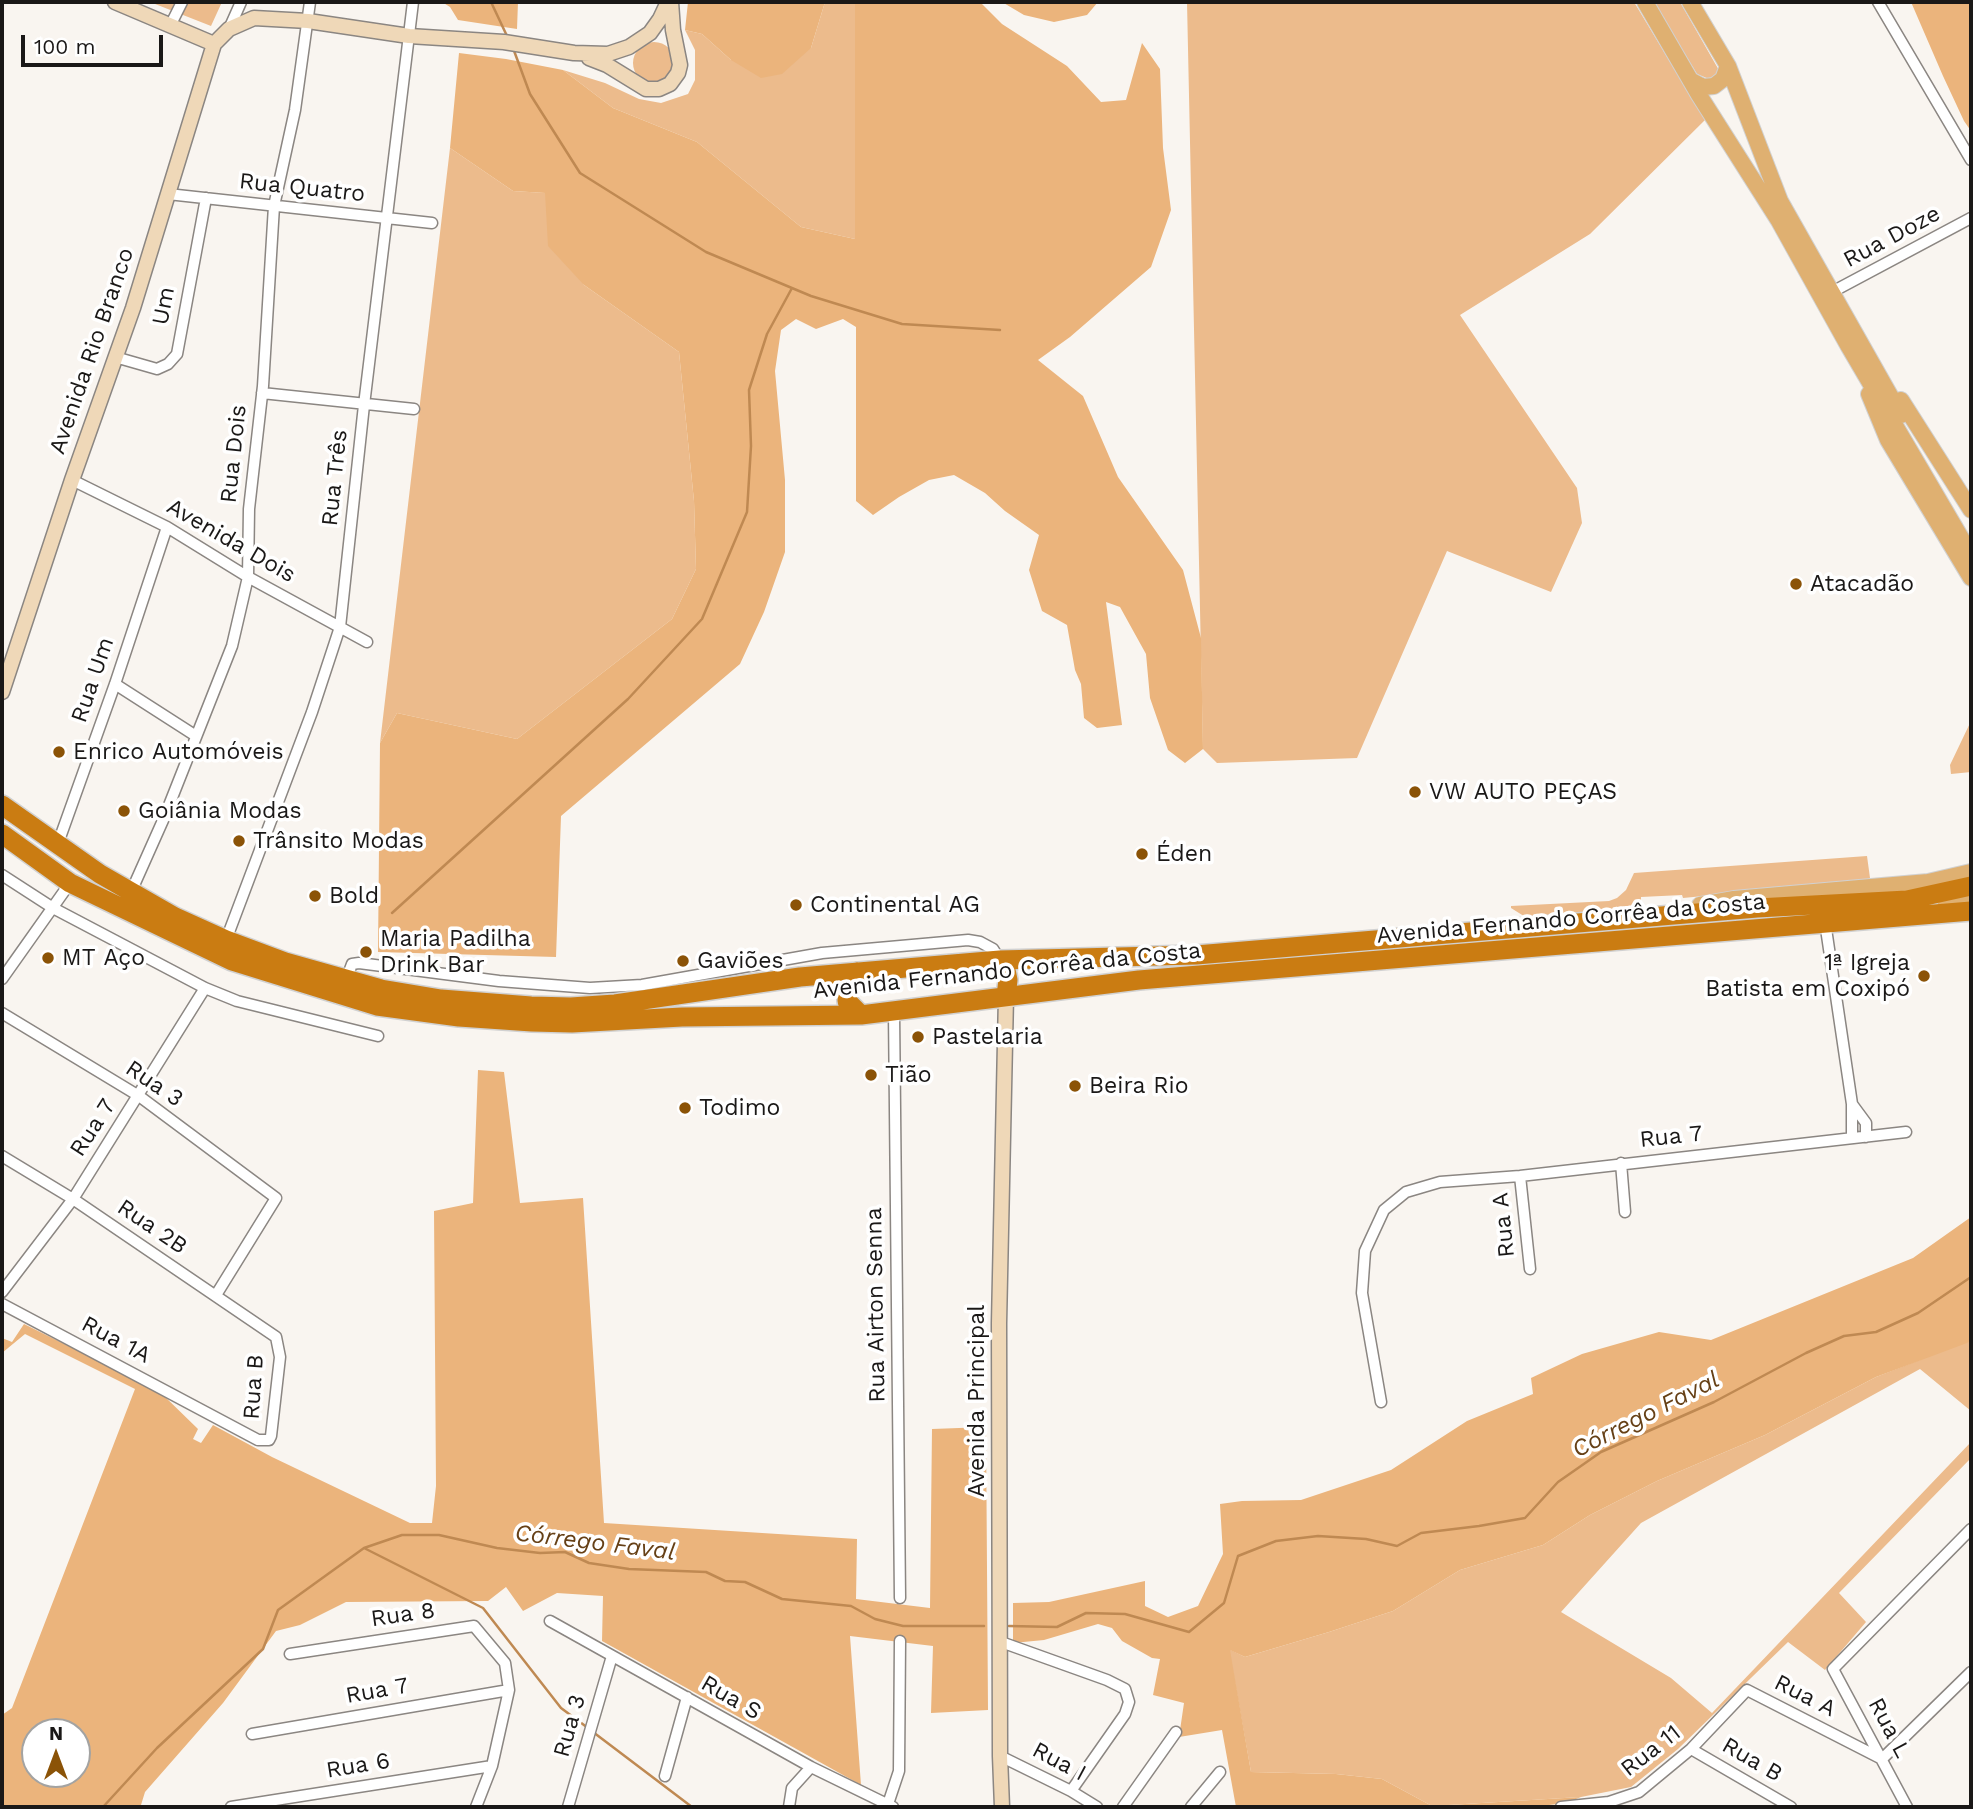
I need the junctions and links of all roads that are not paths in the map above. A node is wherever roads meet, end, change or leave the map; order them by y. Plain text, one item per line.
1 (115, 2) edge
2 (182, 2) edge
3 (241, 2) edge
4 (310, 2) edge
5 (413, 2) edge
6 (669, 2) edge
7 (1645, 2) edge
8 (1690, 2) edge
9 (1878, 2) edge
10 (308, 21) junction
11 (170, 26) junction
12 (229, 29) junction
13 (409, 36) junction
14 (640, 41) junction
15 (214, 44) junction
16 (677, 52) junction
17 (574, 53) junction
18 (1728, 66) junction
19 (1692, 82) junction
20 (641, 87) junction
21 (1971, 160) edge
22 (168, 194) junction
23 (206, 198) junction
24 (274, 206) junction
25 (386, 218) junction
26 (1971, 218) edge
27 (432, 223) dead end
28 (1832, 292) junction
29 (1854, 343) junction
30 (115, 357) junction
31 (262, 393) junction
32 (364, 405) junction
33 (414, 409) dead end
34 (72, 480) junction
35 (1971, 510) edge
36 (167, 527) junction
37 (1971, 535) edge
38 (1971, 555) edge
39 (248, 577) junction
40 (1971, 578) edge
41 (340, 627) junction
42 (367, 642) dead end
43 (115, 684) junction
44 (2, 692) edge
45 (196, 736) junction
46 (2, 805) edge
47 (2, 834) edge
48 (57, 846) junction
49 (1971, 872) edge
50 (2, 874) edge
51 (70, 883) junction
52 (1971, 886) edge
53 (131, 892) junction
54 (1971, 900) edge
55 (53, 908) junction
56 (1971, 911) edge
57 (1844, 913) junction
58 (1624, 919) junction
59 (1825, 922) junction
60 (226, 940) junction
61 (1000, 960) junction
62 (857, 972) junction
63 (738, 976) junction
64 (2, 979) edge
65 (205, 988) junction
66 (1006, 996) junction
67 (894, 1012) junction
68 (2, 1013) edge
69 (861, 1015) junction
70 (378, 1036) dead end
71 (139, 1096) junction
72 (1852, 1104) junction
73 (1906, 1132) dead end
74 (1866, 1137) junction
75 (1852, 1138) junction
76 (2, 1156) edge
77 (1621, 1163) junction
78 (1520, 1176) junction
79 (73, 1199) junction
80 (1625, 1212) dead end
81 (1530, 1269) dead end
82 (3, 1286) edge
83 (216, 1295) junction
84 (2, 1304) edge
85 (276, 1337) joint
86 (1381, 1402) dead end
87 (269, 1440) joint
88 (1971, 1529) edge
89 (900, 1598) dead end
90 (550, 1621) dead end
91 (900, 1641) dead end
92 (1001, 1642) junction
93 (290, 1654) dead end
94 (612, 1656) junction
95 (1971, 1672) edge
96 (509, 1690) junction
97 (1747, 1690) joint
98 (687, 1697) junction
99 (1176, 1732) dead end
100 (252, 1734) dead end
101 (1691, 1749) junction
102 (1000, 1755) junction
103 (1882, 1759) junction
104 (492, 1766) junction
105 (811, 1767) junction
106 (1220, 1772) dead end
107 (666, 1776) dead end
108 (1070, 1791) junction
109 (1614, 1804) edge
110 (889, 1806) edge
111 (231, 1807) edge
112 (476, 1807) edge
113 (568, 1807) edge
114 (789, 1807) edge
115 (1002, 1807) edge
116 (1097, 1807) edge
117 (1123, 1807) edge
118 (1191, 1807) edge
119 (1561, 1807) edge
120 (1791, 1807) edge
121 (1907, 1807) edge

1 - 11 street
2 - 11 street
3 - 12 street
4 - 10 street, Rua Dois
5 - 13 street, Rua Três
6 - 14 street
6 - 16 street
7 - 19 main road
8 - 18 main road
9 - 21 street
10 - 12 street
10 - 13 street
10 - 24 street, Rua Dois
11 - 15 street
12 - 15 street, Avenida Rio Branco
13 - 17 street
13 - 25 street, Rua Três
14 - 16 street
14 - 17 street
14 - 20 street
15 - 22 street, Avenida Rio Branco
16 - 20 street
17 - 20 street
18 - 19 main road
18 - 28 main road
19 - 29 main road
22 - 23 street, Rua Quatro
22 - 30 street, Avenida Rio Branco
23 - 24 street, Rua Quatro
23 - 30 street, Um
24 - 25 street, Rua Quatro
24 - 31 street, Rua Dois
25 - 27 street, Rua Quatro
25 - 32 street, Rua Três
26 - 28 street, Rua Doze
28 - 29 main road
29 - 35 main road
29 - 37 main road
29 - 38 main road
29 - 40 main road
30 - 34 street, Avenida Rio Branco
31 - 32 street
31 - 39 street, Rua Dois
32 - 33 street
32 - 41 street, Rua Três
34 - 36 street, Avenida Dois
34 - 44 street, Avenida Rio Branco
36 - 39 street, Avenida Dois
36 - 43 street, Rua Um
39 - 41 street, Avenida Dois
39 - 45 street, Rua Dois
41 - 42 street, Avenida Dois
41 - 60 street, Rua Três
43 - 45 street
43 - 48 street, Rua Um
45 - 53 street, Rua Dois
46 - 48 highway, Avenida Fernando Corrêa da Costa
47 - 51 highway, Avenida Fernando Corrêa da Costa
48 - 53 highway, Avenida Fernando Corrêa da Costa
49 - 58 main road, Avenida Fernando Corrêa da Costa
50 - 55 street
51 - 55 street
51 - 69 highway, Avenida Fernando Corrêa da Costa
52 - 57 highway
53 - 60 highway, Avenida Fernando Corrêa da Costa
54 - 57 main road
55 - 64 street
55 - 65 street
56 - 57 highway, Avenida Fernando Corrêa da Costa
57 - 58 highway, Avenida Fernando Corrêa da Costa
57 - 59 highway, Avenida Fernando Corrêa da Costa
58 - 61 highway, Avenida Fernando Corrêa da Costa
59 - 66 highway, Avenida Fernando Corrêa da Costa
59 - 72 street
60 - 63 highway, Avenida Fernando Corrêa da Costa
61 - 62 highway, Avenida Fernando Corrêa da Costa
61 - 63 street
61 - 66 highway
62 - 63 highway, Avenida Fernando Corrêa da Costa
62 - 69 highway
65 - 70 street
65 - 71 street, Rua 7
66 - 67 highway, Avenida Fernando Corrêa da Costa
66 - 92 street, Avenida Principal
67 - 69 highway, Avenida Fernando Corrêa da Costa
67 - 89 street, Rua Airton Senna
68 - 71 street, Rua 3
71 - 79 street, Rua 7
71 - 83 street, Rua 3
72 - 74 street
72 - 75 street
73 - 74 street, Rua 7
74 - 75 street, Rua 7
75 - 77 street, Rua 7
76 - 79 street, Rua 2B
77 - 78 street, Rua 7
77 - 80 street
78 - 81 street, Rua A
78 - 86 street, Rua 7
79 - 82 street, Rua 7
79 - 83 street, Rua 2B
83 - 85 street, Rua 2B
84 - 87 street, Rua 1A
85 - 87 street, Rua B
88 - 103 street, Rua L
90 - 94 street, Rua S
91 - 110 street
92 - 102 street, Avenida Principal
92 - 108 street
93 - 96 street, Rua 8
94 - 98 street, Rua S
94 - 113 street, Rua 3
95 - 103 street
96 - 100 street, Rua 7
96 - 104 street
97 - 101 street, Rua 11
97 - 103 street, Rua A
98 - 105 street, Rua S
98 - 107 street
99 - 117 street
101 - 109 street, Rua 11
101 - 120 street, Rua B
102 - 108 street, Rua I
102 - 115 street, Avenida Principal
103 - 121 street, Rua L
104 - 111 street, Rua 6
104 - 112 street
105 - 110 street, Rua S
105 - 114 street
106 - 118 street
108 - 116 street, Rua I
109 - 119 street, Rua 11

